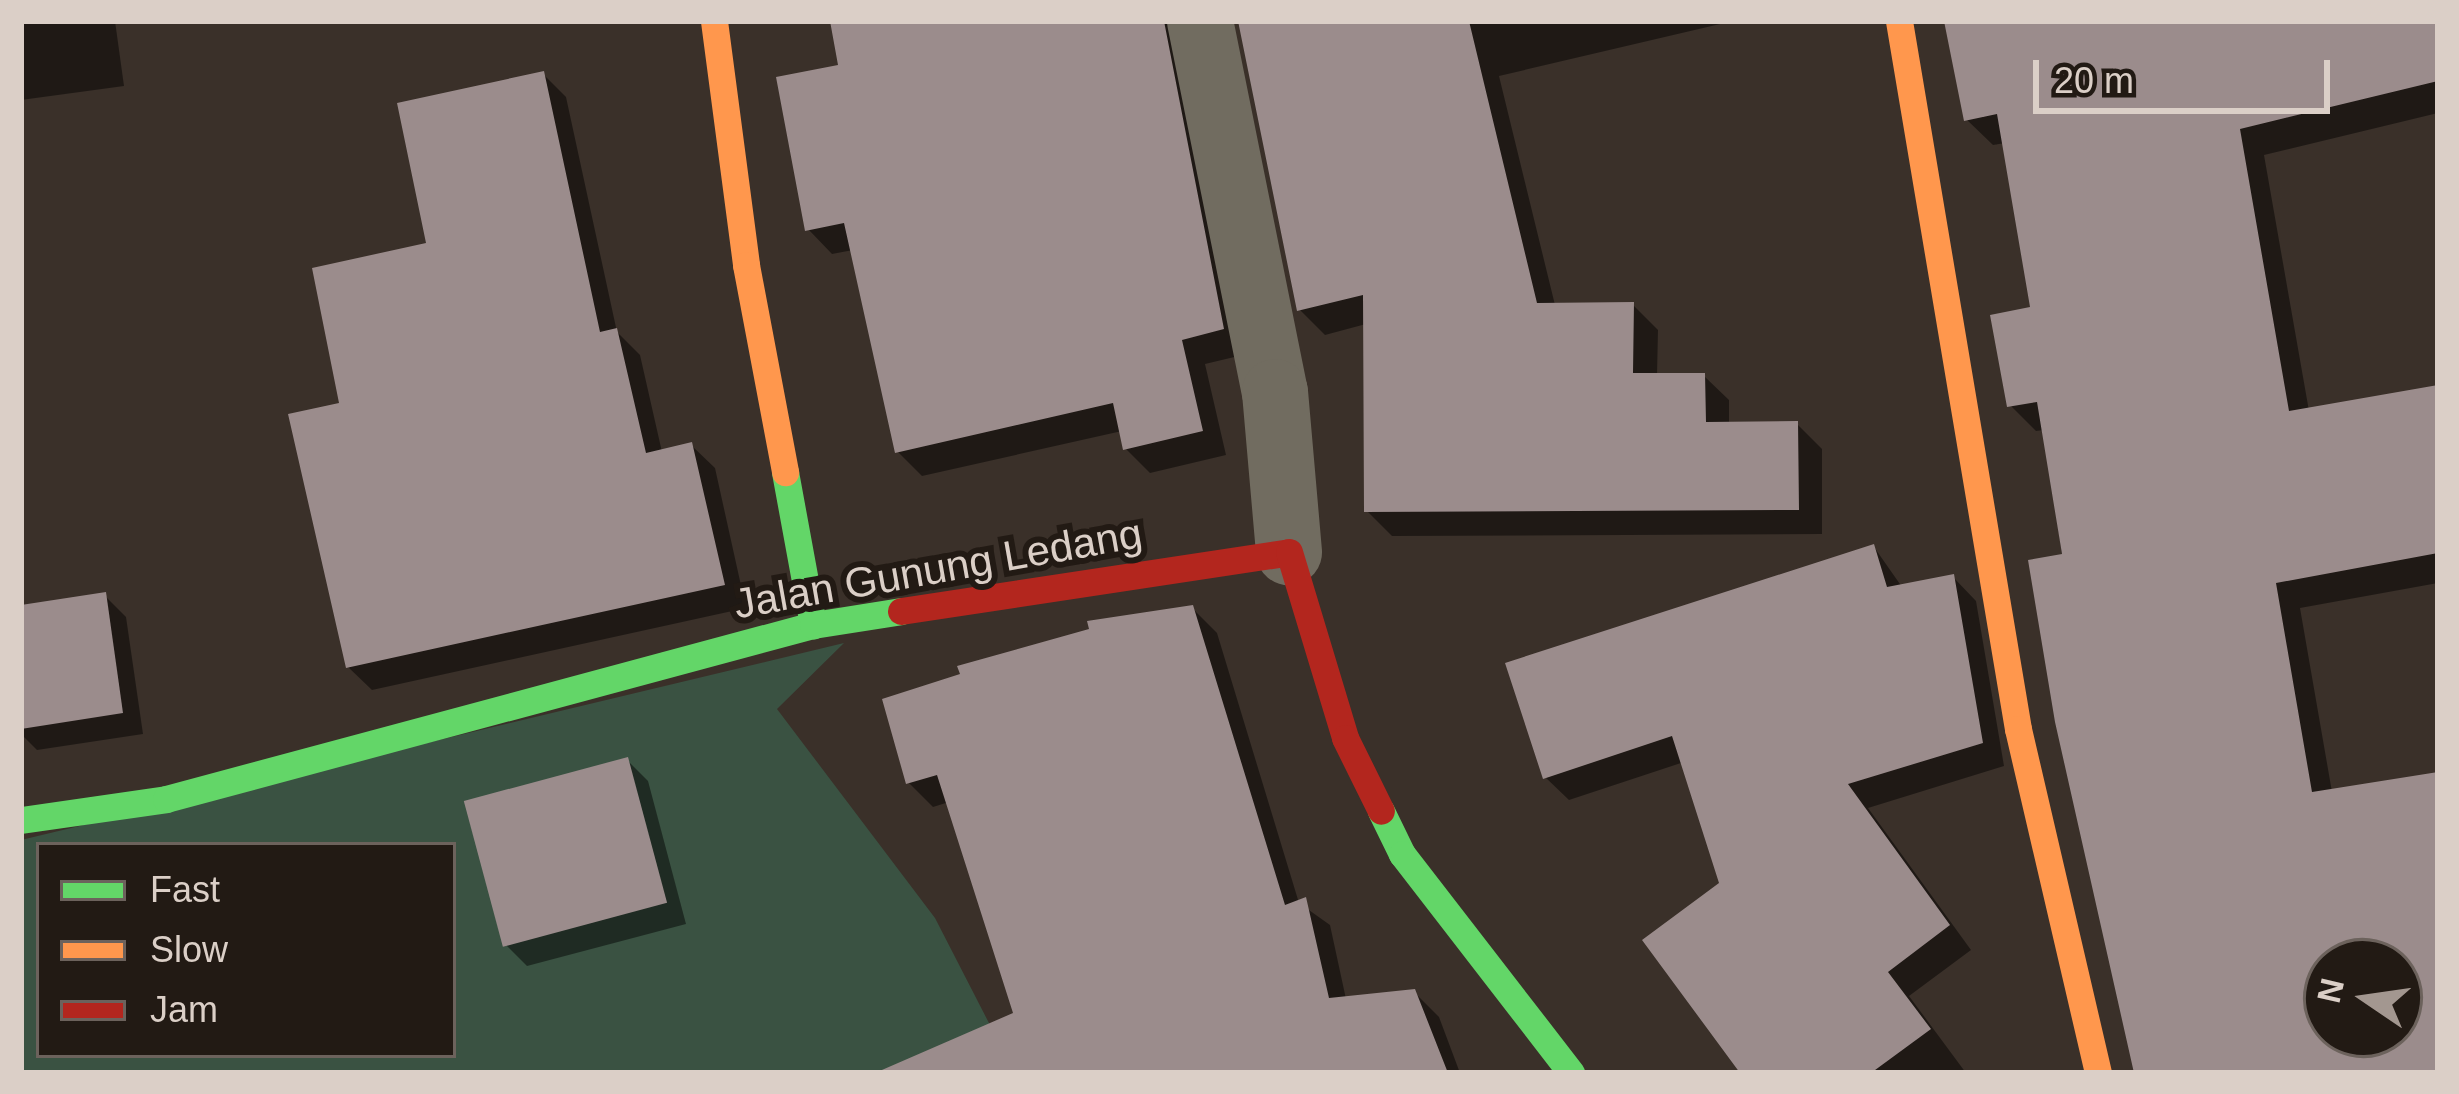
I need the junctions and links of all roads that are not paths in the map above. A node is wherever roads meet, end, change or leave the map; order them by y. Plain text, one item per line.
1 (714, 21) edge
2 (1200, 21) edge
3 (1899, 21) edge
4 (1289, 552) junction
5 (813, 625) junction
6 (21, 820) edge
7 (1571, 1073) edge
8 (2098, 1073) edge

1 - 5 street
2 - 4 street
3 - 8 street
4 - 5 street, Jalan Gunung Ledang
4 - 7 street
5 - 6 street, Jalan Gunung Ledang

